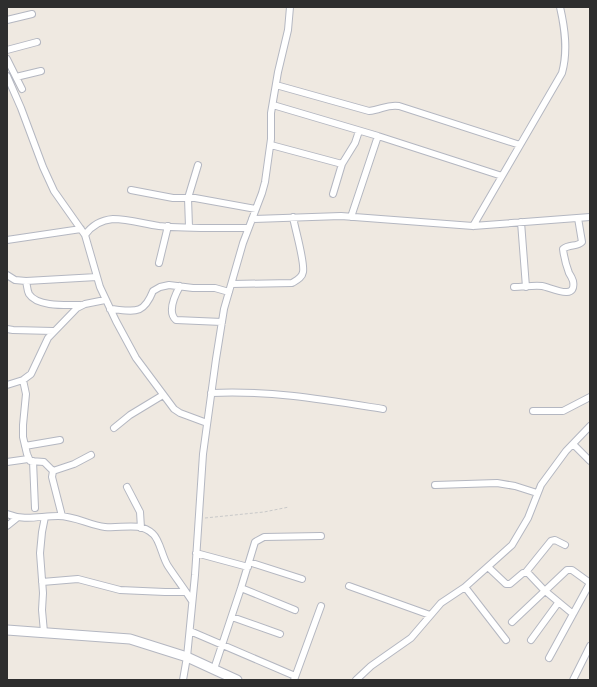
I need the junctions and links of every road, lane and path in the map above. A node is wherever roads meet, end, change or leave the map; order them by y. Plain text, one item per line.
1 (290, 7) edge
2 (560, 7) edge
3 (32, 14) dead end
4 (7, 20) edge
5 (37, 42) dead end
6 (7, 50) edge
7 (7, 59) edge
8 (41, 71) dead end
9 (7, 76) edge
10 (16, 77) junction
11 (276, 85) junction
12 (22, 89) dead end
13 (273, 105) junction
14 (359, 130) junction
15 (378, 136) junction
16 (271, 145) junction
17 (520, 145) junction
18 (342, 164) junction
19 (198, 165) dead end
20 (502, 176) junction
21 (131, 190) dead end
22 (333, 194) dead end
23 (188, 198) junction
24 (256, 208) junction
25 (292, 217) junction
26 (351, 217) junction
27 (590, 217) edge
28 (578, 218) junction
29 (252, 219) junction
30 (521, 222) junction
31 (168, 226) junction
32 (473, 226) junction
33 (189, 227) junction
34 (80, 228) junction
35 (248, 228) junction
36 (85, 235) junction
37 (7, 240) edge
38 (159, 263) dead end
39 (7, 275) edge
40 (97, 277) junction
41 (26, 281) junction
42 (232, 284) junction
43 (180, 286) junction
44 (514, 287) dead end
45 (526, 287) junction
46 (229, 292) junction
47 (105, 300) junction
48 (80, 305) junction
49 (110, 309) junction
50 (222, 322) junction
51 (7, 329) edge
52 (53, 332) junction
53 (23, 380) junction
54 (7, 384) edge
55 (211, 393) junction
56 (163, 395) junction
57 (590, 398) edge
58 (383, 409) dead end
59 (533, 411) dead end
60 (207, 423) junction
61 (590, 426) edge
62 (114, 428) dead end
63 (60, 440) dead end
64 (573, 444) junction
65 (25, 446) junction
66 (91, 455) dead end
67 (31, 460) junction
68 (590, 461) edge
69 (7, 462) edge
70 (53, 471) junction
71 (435, 485) dead end
72 (127, 487) dead end
73 (537, 493) junction
74 (290, 507) dead end
75 (35, 508) dead end
76 (7, 514) edge
77 (62, 516) junction
78 (45, 517) junction
79 (17, 518) junction
80 (198, 518) junction
81 (7, 526) edge
82 (141, 528) junction
83 (321, 536) dead end
84 (565, 545) dead end
85 (196, 553) junction
86 (249, 565) junction
87 (488, 567) junction
88 (526, 572) junction
89 (302, 579) dead end
90 (42, 582) junction
91 (590, 583) edge
92 (349, 586) dead end
93 (465, 587) junction
94 (241, 588) junction
95 (544, 590) junction
96 (186, 592) junction
97 (192, 601) junction
98 (558, 603) junction
99 (320, 606) dead end
100 (295, 610) dead end
101 (573, 614) junction
102 (430, 616) junction
103 (232, 617) junction
104 (512, 622) dead end
105 (7, 630) edge
106 (190, 631) junction
107 (44, 632) junction
108 (280, 634) dead end
109 (506, 640) dead end
110 (531, 640) dead end
111 (222, 645) junction
112 (590, 646) edge
113 (187, 657) junction
114 (549, 658) dead end
115 (214, 669) junction
116 (294, 678) edge
117 (183, 680) edge
118 (237, 680) edge
119 (356, 680) edge
120 (572, 680) edge

1 - 11 street
2 - 17 street
3 - 4 street
5 - 6 street
7 - 10 street
8 - 10 street
9 - 34 street
10 - 12 street
11 - 13 street
11 - 17 street
13 - 14 street
13 - 16 street
14 - 15 street
14 - 18 street
15 - 20 street
15 - 26 street
16 - 18 street
16 - 24 street
17 - 20 street
18 - 22 street
19 - 23 street
20 - 32 street
21 - 23 street
23 - 24 street
23 - 33 street
24 - 29 street
25 - 26 street
25 - 29 street
25 - 42 street
26 - 32 street
27 - 28 street
28 - 30 street
28 - 45 street
29 - 35 street
30 - 32 street
30 - 45 street
31 - 33 street
31 - 36 street
31 - 38 street
33 - 35 street
34 - 36 street
34 - 37 street
35 - 42 street
36 - 40 street
39 - 41 street
40 - 41 street
40 - 47 street
41 - 48 street
42 - 46 street
43 - 46 street
43 - 49 street
43 - 50 street
44 - 45 street
46 - 50 street
47 - 48 street
47 - 49 street
48 - 52 street
49 - 56 street
50 - 55 street
51 - 52 street
52 - 53 street
53 - 54 street
53 - 65 street
55 - 58 street
55 - 60 street
56 - 60 street
56 - 62 street
57 - 59 street
60 - 80 street
61 - 64 street
63 - 65 street
64 - 68 street
64 - 73 street
65 - 67 street
66 - 70 street
67 - 69 street
67 - 70 street
67 - 75 street
70 - 77 street
71 - 73 street
72 - 82 street
73 - 87 street
74 - 80 path
76 - 79 street
77 - 78 street
77 - 82 street
78 - 79 street
78 - 90 street
79 - 81 street
80 - 85 street
82 - 96 street
83 - 86 street
84 - 88 street
85 - 86 street
85 - 97 street
86 - 89 street
86 - 94 street
87 - 88 street
87 - 93 street
88 - 95 street
90 - 96 street
90 - 107 street
91 - 95 street
91 - 101 street
92 - 102 street
93 - 102 street
93 - 109 street
94 - 100 street
94 - 103 street
95 - 98 street
95 - 104 street
96 - 97 street
97 - 106 street
98 - 101 street
98 - 110 street
99 - 116 street
101 - 114 street
102 - 119 street
103 - 108 street
103 - 111 street
105 - 107 street
106 - 111 street
106 - 113 street
107 - 113 street
111 - 115 street
111 - 116 street
112 - 120 street
113 - 115 street
113 - 117 street
115 - 118 street

